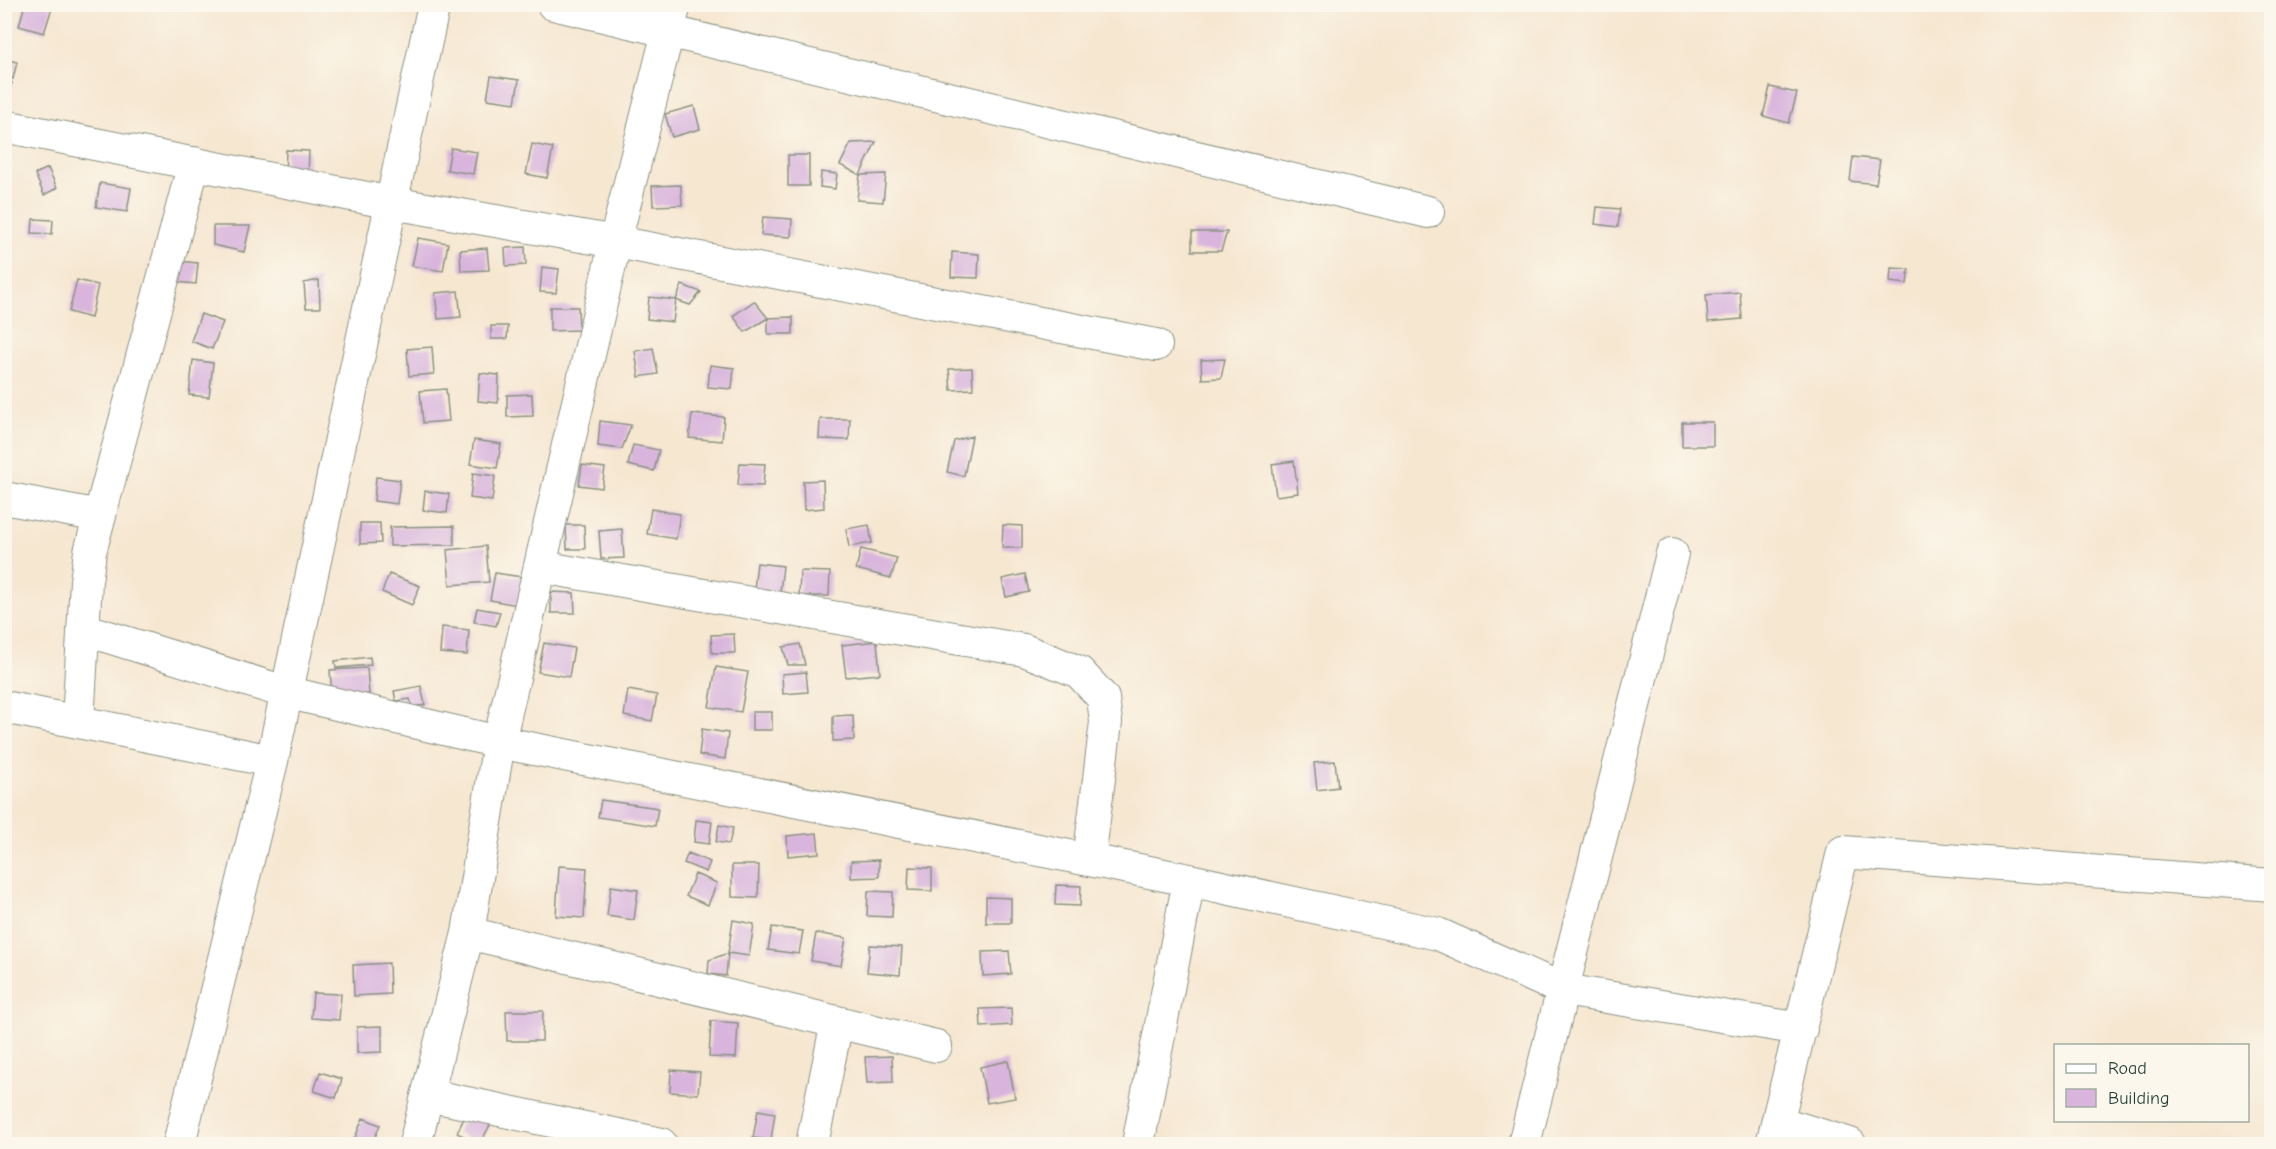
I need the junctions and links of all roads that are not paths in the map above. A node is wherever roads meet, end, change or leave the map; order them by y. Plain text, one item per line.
1 (434, 4) edge
2 (552, 4) edge
3 (672, 19) edge
4 (4, 126) edge
5 (194, 163) junction
6 (392, 202) junction
7 (1428, 212) dead end
8 (616, 242) junction
9 (1156, 345) dead end
10 (4, 498) edge
11 (100, 516) junction
12 (1672, 554) dead end
13 (541, 567) junction
14 (82, 629) junction
15 (285, 692) junction
16 (4, 707) edge
17 (78, 722) junction
18 (499, 742) junction
19 (272, 761) junction
20 (1089, 860) junction
21 (1189, 880) junction
22 (2271, 885) edge
23 (468, 933) junction
24 (1564, 990) junction
25 (837, 1022) junction
26 (1801, 1029) junction
27 (936, 1046) dead end
28 (428, 1095) junction
29 (1775, 1133) edge
30 (179, 1144) edge
31 (415, 1144) edge
32 (661, 1144) edge
33 (812, 1144) edge
34 (1138, 1144) edge
35 (1524, 1144) edge
36 (1850, 1144) edge

1 - 6 street
2 - 3 street
3 - 7 street
3 - 8 street
4 - 5 street
5 - 6 street
5 - 11 street
6 - 8 street
6 - 15 street
8 - 9 street
8 - 13 street
10 - 11 street
11 - 14 street
12 - 24 street
13 - 18 street
13 - 20 street
14 - 15 street
14 - 17 street
15 - 18 street
15 - 19 street
16 - 17 street
17 - 19 street
18 - 20 street
18 - 23 street
19 - 30 street
20 - 21 street
21 - 24 street
21 - 34 street
22 - 26 street
23 - 25 street
23 - 28 street
24 - 26 street
24 - 35 street
25 - 27 street
25 - 33 street
26 - 29 street
28 - 31 street
28 - 32 street
29 - 36 street

